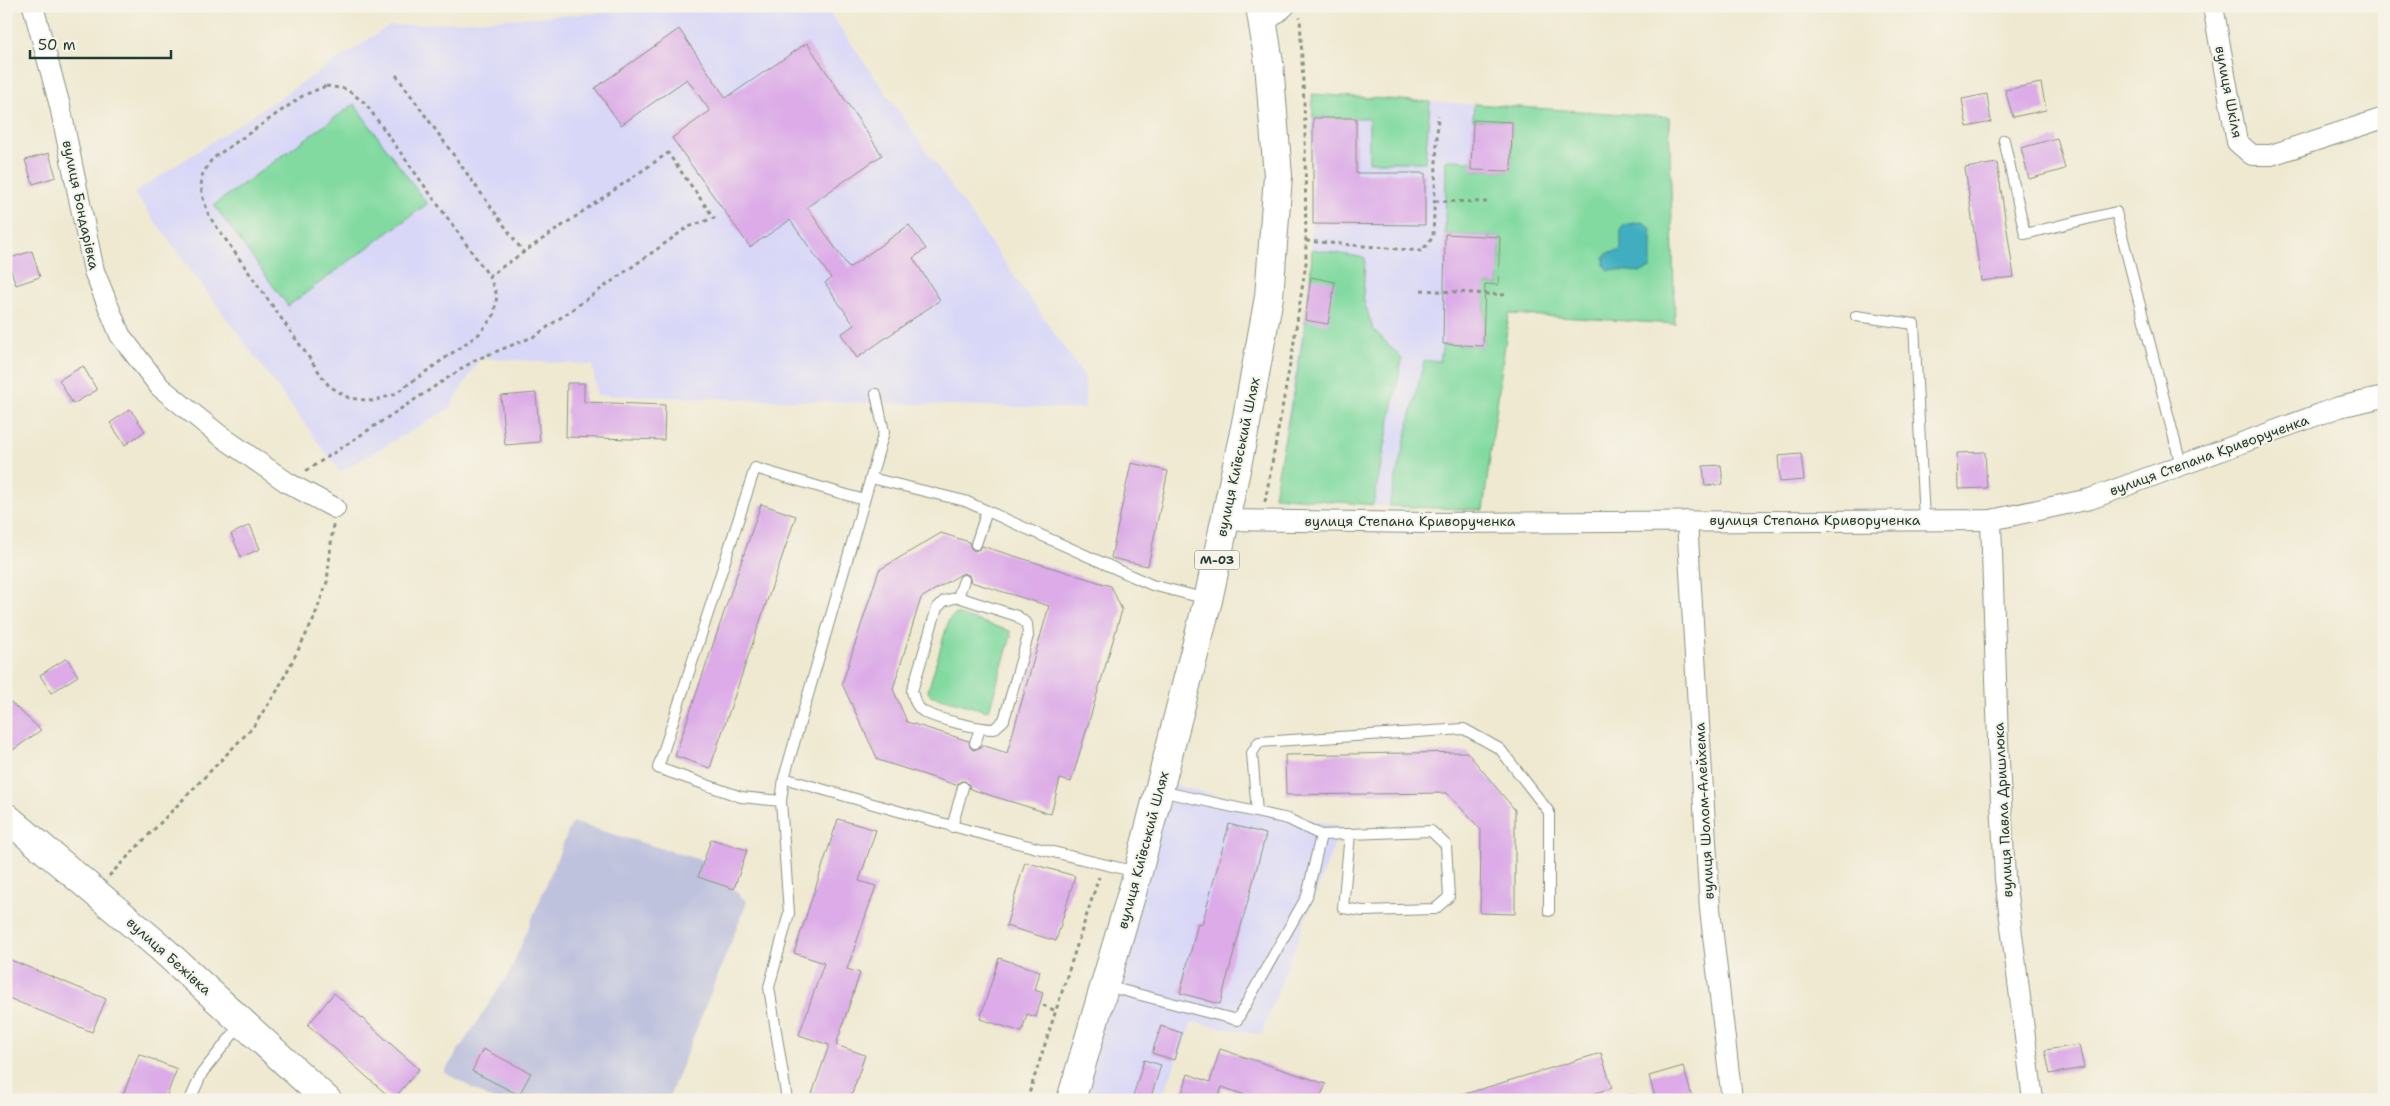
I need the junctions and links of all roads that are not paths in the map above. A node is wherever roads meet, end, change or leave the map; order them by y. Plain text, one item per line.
1 (33, 6) edge
2 (1285, 6) edge
3 (2213, 6) edge
4 (1261, 15) edge
5 (2384, 118) edge
6 (2004, 140) dead end
7 (1856, 316) dead end
8 (876, 394) dead end
9 (2384, 397) edge
10 (2181, 465) junction
11 (871, 478) junction
12 (864, 500) junction
13 (335, 508) road end
14 (987, 511) junction
15 (1226, 520) junction
16 (1924, 520) junction
17 (1991, 520) junction
18 (1687, 521) junction
19 (976, 544) dead end
20 (964, 580) dead end
21 (958, 597) junction
22 (1208, 600) junction
23 (980, 729) junction
24 (975, 743) dead end
25 (784, 778) junction
26 (963, 787) dead end
27 (1160, 791) junction
28 (781, 801) junction
29 (1257, 812) junction
30 (6, 817) edge
31 (952, 827) junction
32 (1350, 834) junction
33 (1321, 835) junction
34 (1138, 872) junction
35 (1548, 911) dead end
36 (1106, 986) junction
37 (243, 1023) junction
38 (190, 1100) edge
39 (327, 1100) edge
40 (787, 1100) edge
41 (1070, 1100) edge
42 (1732, 1100) edge
43 (2033, 1100) edge

1 - 13 street, вулиця Бондарівка
2 - 4 street
3 - 5 street, вулиця Шкіля
4 - 15 main road, вулиця Київський Шлях / М-03
6 - 10 lane
7 - 16 lane
8 - 11 lane
9 - 10 street, вулиця Степана Криворученка
10 - 17 street, вулиця Степана Криворученка
11 - 12 lane
11 - 14 lane
12 - 25 lane
12 - 28 lane
14 - 19 lane
14 - 22 lane
15 - 18 street, вулиця Степана Криворученка
15 - 22 main road, вулиця Київський Шлях / М-03
16 - 17 street, вулиця Степана Криворученка
16 - 18 street, вулиця Степана Криворученка
17 - 43 street, вулиця Павла Дришлюка
18 - 42 street, вулиця Шолом-Алейхема
20 - 21 lane
21 - 23 lane
21 - 23 lane
22 - 27 main road, вулиця Київський Шлях / М-03
23 - 24 lane
25 - 28 lane
25 - 31 lane
26 - 31 lane
27 - 29 lane
27 - 34 main road, вулиця Київський Шлях / М-03
28 - 40 lane
29 - 33 lane
29 - 35 lane
30 - 37 main road, вулиця Бежівка
31 - 34 lane
32 - 32 lane
32 - 33 lane
33 - 36 lane
34 - 36 main road, вулиця Київський Шлях / М-03
36 - 41 main road, вулиця Київський Шлях / М-03
37 - 38 lane
37 - 39 main road, вулиця Бежівка

